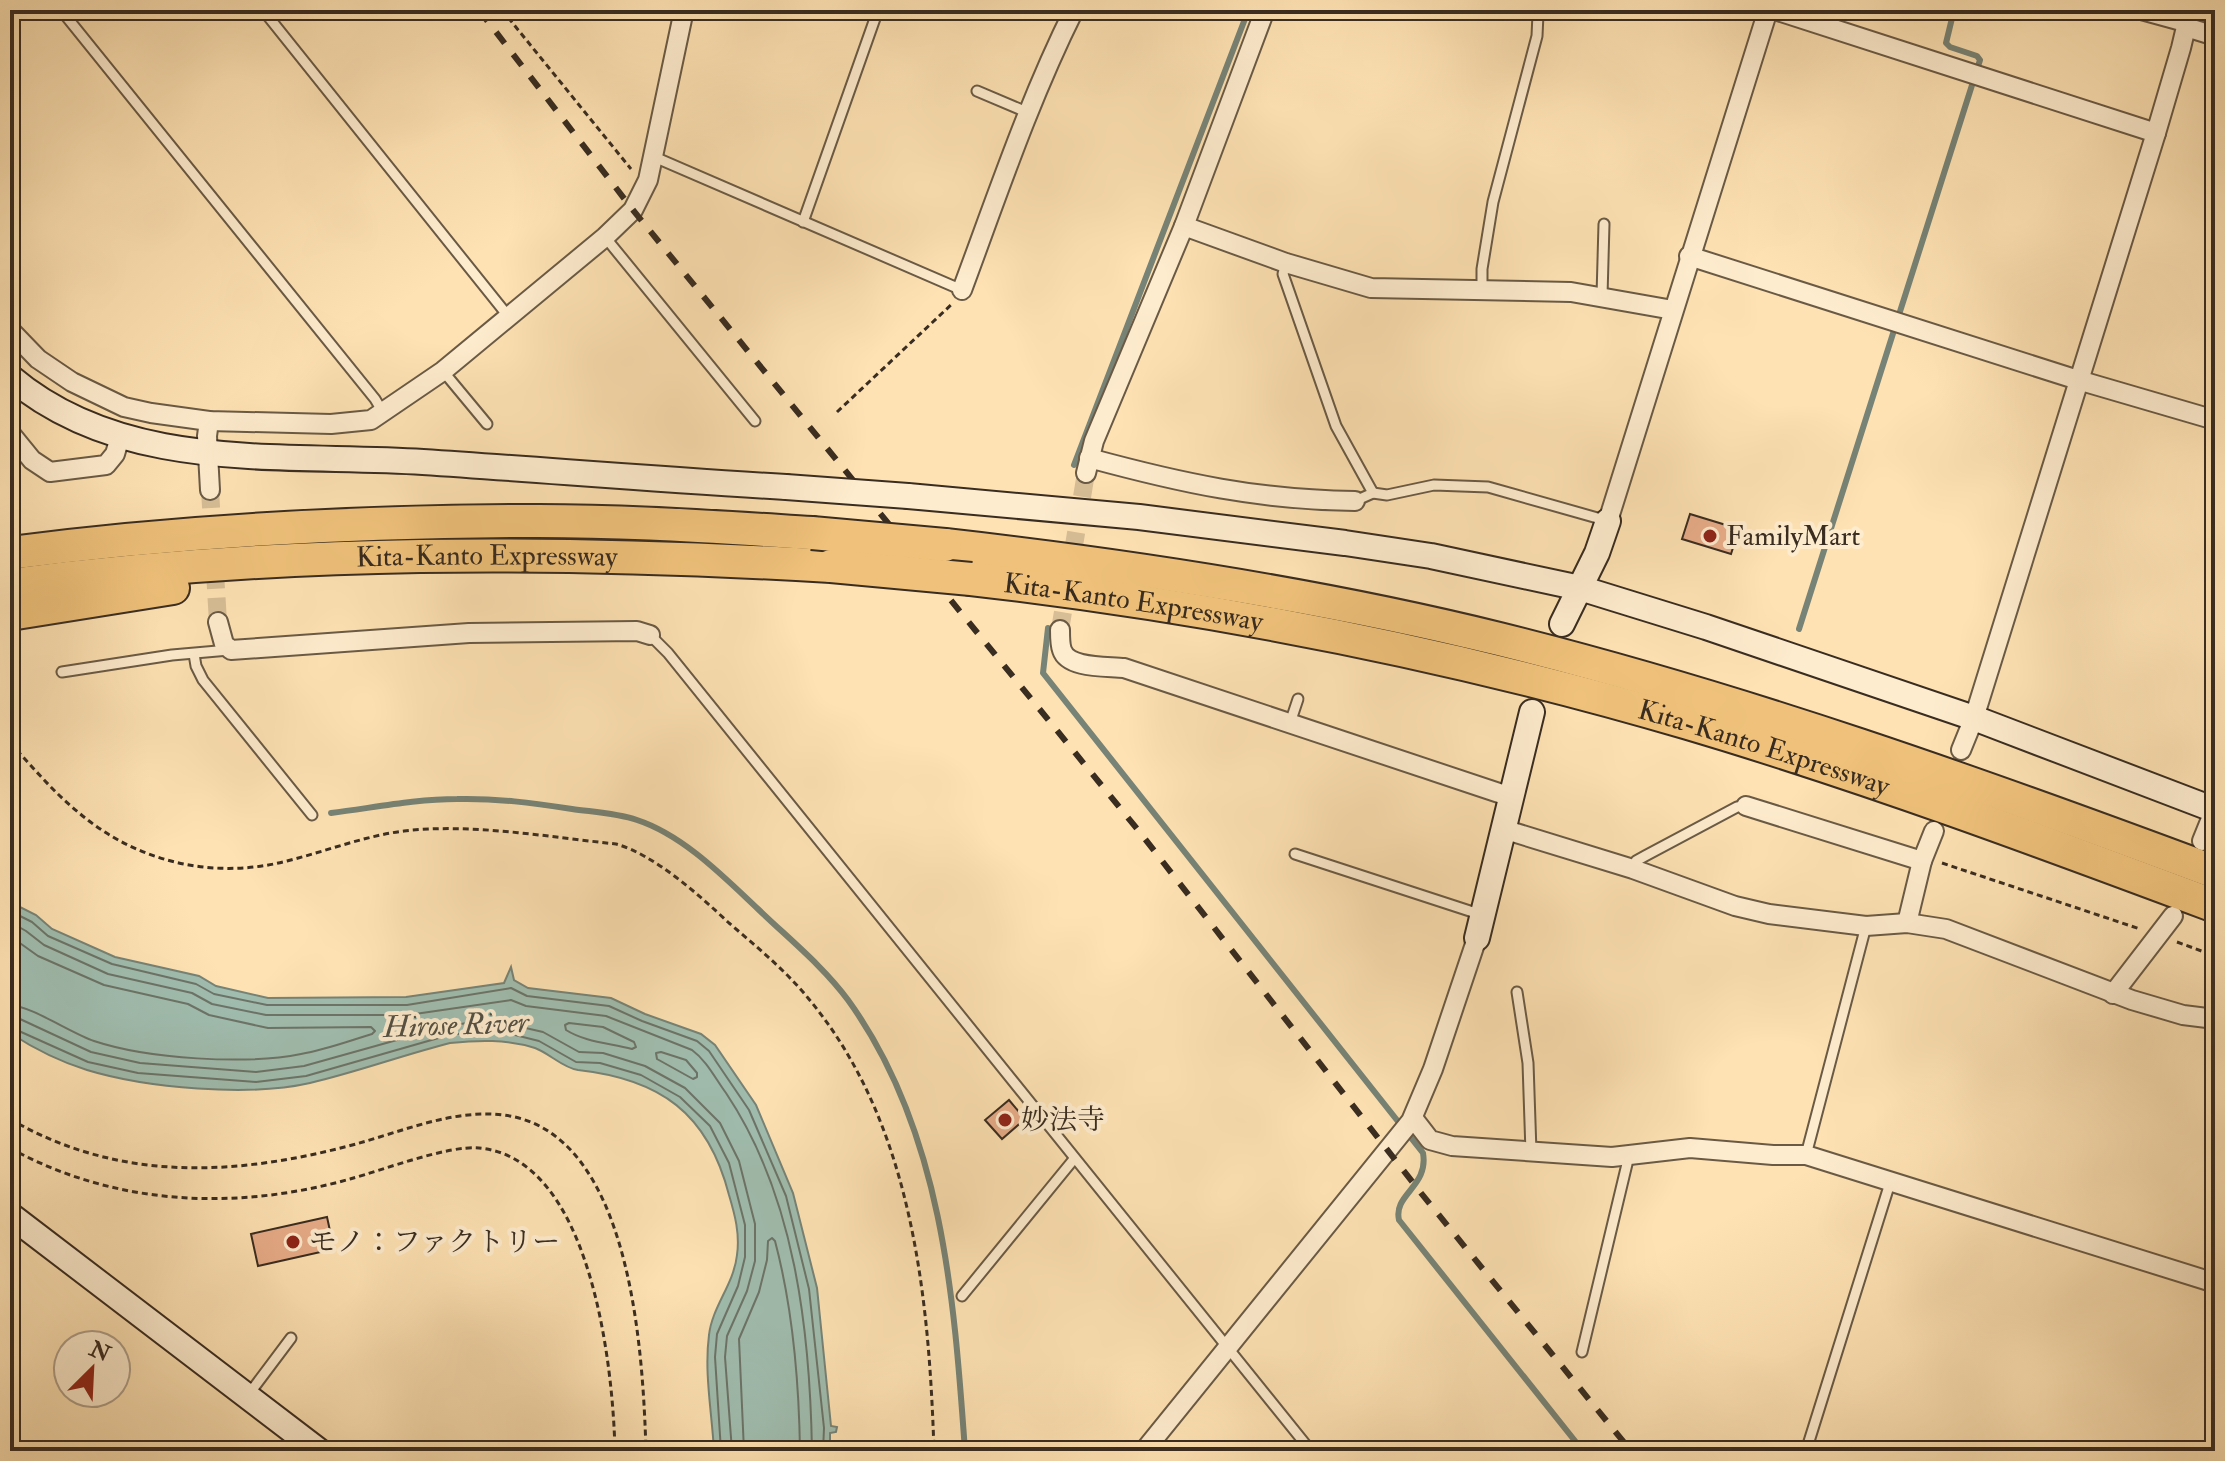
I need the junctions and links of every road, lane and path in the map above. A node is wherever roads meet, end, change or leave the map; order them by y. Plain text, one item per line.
1 (61, 10) edge
2 (263, 10) edge
3 (502, 10) edge
4 (684, 10) edge
5 (878, 10) edge
6 (1074, 10) edge
7 (1265, 10) edge
8 (1534, 10) edge
9 (1768, 10) edge
10 (1775, 10) edge
11 (2124, 10) edge
12 (2188, 18) edge
13 (2215, 36) edge
14 (977, 91) dead end
15 (1029, 113) junction
16 (2156, 133) junction
17 (652, 156) junction
18 (648, 180) junction
19 (803, 222) junction
20 (1604, 224) dead end
21 (1184, 226) junction
22 (605, 237) junction
23 (1689, 256) junction
24 (1286, 263) junction
25 (962, 290) junction
26 (1482, 291) junction
27 (1602, 296) junction
28 (1673, 310) junction
29 (508, 316) junction
30 (10, 330) edge
31 (443, 371) junction
32 (10, 377) edge
33 (2078, 380) junction
34 (837, 412) dead end
35 (384, 414) junction
36 (2215, 420) edge
37 (209, 421) junction
38 (755, 421) dead end
39 (487, 424) dead end
40 (10, 433) edge
41 (120, 437) junction
42 (209, 452) junction
43 (210, 490) tunnel mouth
44 (1373, 493) junction
45 (1355, 501) joint
46 (1608, 521) junction
47 (10, 553) edge
48 (518, 554) junction
49 (10, 585) edge
50 (1580, 588) junction
51 (10, 614) edge
52 (218, 622) tunnel mouth
53 (1562, 624) dead end
54 (1060, 630) tunnel mouth
55 (650, 635) joint
56 (231, 650) junction
57 (194, 654) junction
58 (62, 672) dead end
59 (1298, 699) dead end
60 (1532, 712) dead end
61 (1974, 718) junction
62 (1290, 723) junction
63 (10, 743) edge
64 (1961, 750) dead end
65 (1511, 797) junction
66 (1746, 806) joint
67 (2215, 810) edge
68 (312, 815) dead end
69 (1503, 829) junction
70 (1934, 831) dead end
71 (2202, 841) dead end
72 (1295, 854) dead end
73 (1922, 861) junction
74 (1633, 869) junction
75 (2215, 872) edge
76 (2215, 906) edge
77 (2173, 916) dead end
78 (1907, 923) junction
79 (1480, 926) junction
80 (1866, 926) junction
81 (2159, 936) junction
82 (2215, 956) edge
83 (1517, 992) dead end
84 (2113, 994) junction
85 (2215, 1019) edge
86 (1413, 1118) junction
87 (10, 1119) edge
88 (10, 1148) edge
89 (1530, 1153) junction
90 (1626, 1155) junction
91 (1806, 1155) junction
92 (1074, 1159) junction
93 (1890, 1183) junction
94 (10, 1215) edge
95 (2215, 1283) edge
96 (962, 1296) dead end
97 (291, 1338) dead end
98 (1229, 1348) junction
99 (1582, 1352) dead end
100 (247, 1396) junction
101 (319, 1451) edge
102 (615, 1451) edge
103 (646, 1451) edge
104 (934, 1451) edge
105 (1144, 1451) edge
106 (1311, 1451) edge
107 (1806, 1451) edge

1 - 35 lane
2 - 29 lane
3 - 18 path
4 - 17 street
5 - 19 lane
6 - 15 street
7 - 21 street
8 - 26 lane
9 - 23 street
10 - 16 street
11 - 12 lane
12 - 13 street
12 - 16 street
14 - 15 lane
15 - 25 street
16 - 33 street
17 - 18 street
17 - 19 lane
18 - 22 street
19 - 25 lane
20 - 27 lane
21 - 24 street
21 - 45 street
22 - 29 street
22 - 38 lane
23 - 28 street
23 - 33 street
24 - 26 street
24 - 44 lane
25 - 34 path
26 - 27 street
27 - 28 street
28 - 46 street
29 - 31 street
30 - 37 street
31 - 35 street
31 - 39 lane
32 - 41 street
33 - 36 street
33 - 61 street
35 - 37 street
37 - 42 street
40 - 41 street
41 - 42 street
42 - 43 street
42 - 50 street, bridge
44 - 45 lane
44 - 46 lane
46 - 50 street
47 - 75 highway, Kita-Kanto Expressway, bridge
48 - 49 highway, Kita-Kanto Expressway
48 - 51 highway
48 - 76 highway, Kita-Kanto Expressway, bridge
50 - 53 street
50 - 61 street
52 - 56 street
54 - 62 street
55 - 56 street
55 - 92 lane
56 - 57 lane
57 - 58 lane
57 - 68 lane
59 - 62 lane
60 - 65 street
61 - 64 street
61 - 67 street
62 - 65 street
63 - 104 path
65 - 69 street
66 - 73 street
66 - 74 lane
67 - 71 street
69 - 74 street
69 - 79 street
70 - 73 street
72 - 79 lane
73 - 78 street
73 - 81 path
74 - 80 street
77 - 81 street
78 - 80 street
78 - 84 street
79 - 86 street
80 - 91 lane
81 - 82 path
81 - 84 street
83 - 89 lane
84 - 85 street
86 - 89 street
86 - 98 street
87 - 103 path
88 - 102 path
89 - 90 street
90 - 91 street
90 - 99 lane
91 - 93 street
92 - 96 lane
92 - 98 lane
93 - 95 street
93 - 107 lane
94 - 100 street
97 - 100 lane
98 - 105 street
98 - 106 lane
100 - 101 street

